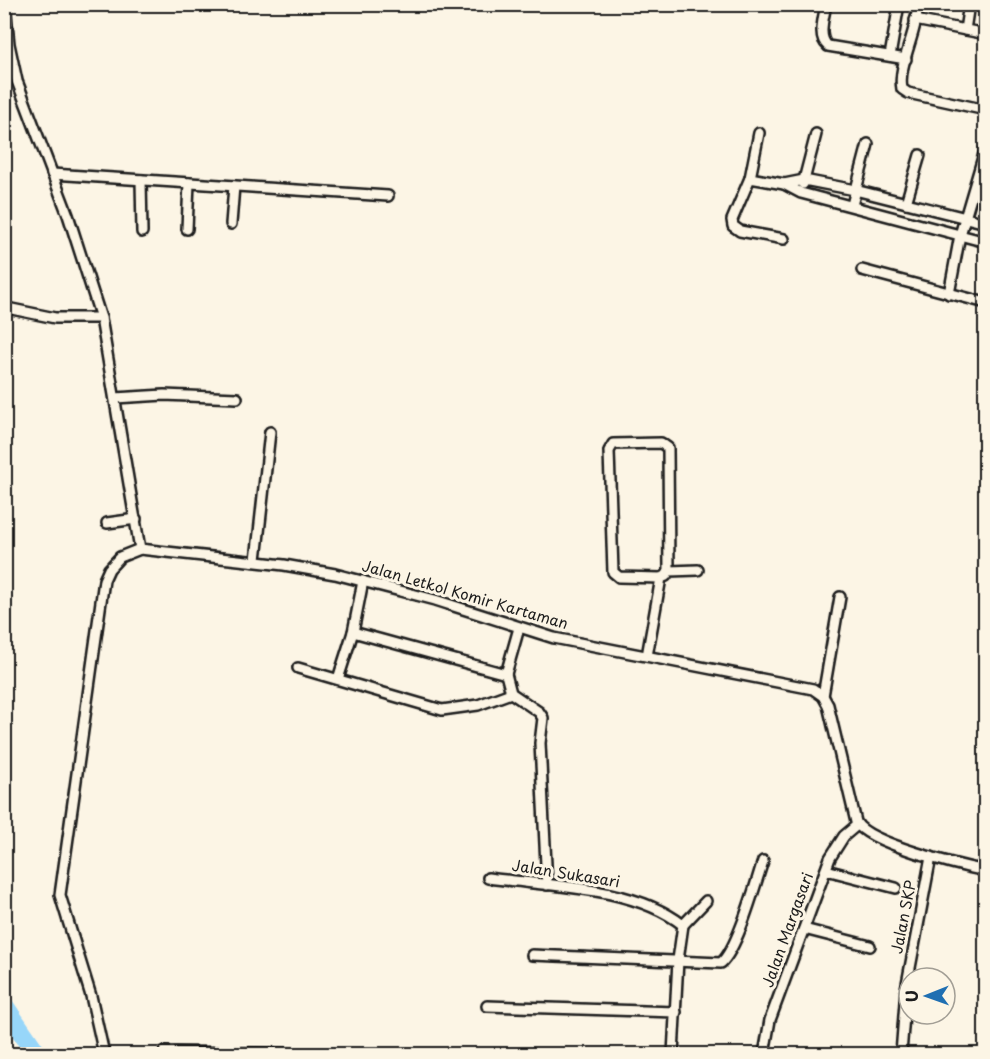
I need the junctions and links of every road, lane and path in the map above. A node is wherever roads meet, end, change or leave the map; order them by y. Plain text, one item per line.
1 (5, 4) edge
2 (826, 4) edge
3 (899, 4) edge
4 (917, 4) edge
5 (969, 4) edge
6 (915, 20) junction
7 (965, 30) junction
8 (986, 34) edge
9 (890, 56) junction
10 (906, 59) junction
11 (986, 110) edge
12 (759, 133) dead end
13 (816, 134) dead end
14 (868, 144) dead end
15 (986, 147) edge
16 (920, 156) dead end
17 (984, 157) edge
18 (52, 174) junction
19 (750, 178) junction
20 (141, 180) junction
21 (804, 180) junction
22 (189, 183) junction
23 (784, 184) junction
24 (234, 186) junction
25 (855, 190) junction
26 (801, 193) junction
27 (388, 196) dead end
28 (906, 203) junction
29 (852, 205) junction
30 (965, 217) junction
31 (986, 223) edge
32 (231, 224) dead end
33 (187, 228) dead end
34 (142, 232) dead end
35 (960, 235) junction
36 (784, 239) dead end
37 (986, 242) edge
38 (862, 270) dead end
39 (949, 294) junction
40 (986, 303) edge
41 (7, 308) dead end
42 (101, 318) junction
43 (115, 398) junction
44 (237, 398) dead end
45 (270, 432) dead end
46 (136, 519) junction
47 (107, 522) dead end
48 (140, 549) junction
49 (256, 560) junction
50 (698, 570) dead end
51 (669, 571) junction
52 (661, 578) junction
53 (363, 581) junction
54 (840, 597) dead end
55 (519, 628) junction
56 (353, 632) junction
57 (647, 656) junction
58 (298, 668) dead end
59 (506, 674) junction
60 (338, 679) junction
61 (511, 693) junction
62 (823, 696) junction
63 (857, 825) junction
64 (931, 857) junction
65 (986, 857) edge
66 (763, 861) dead end
67 (826, 870) junction
68 (983, 871) edge
69 (488, 878) dead end
70 (547, 885) junction
71 (896, 888) dead end
72 (706, 901) dead end
73 (683, 925) junction
74 (804, 929) junction
75 (870, 946) dead end
76 (532, 955) dead end
77 (678, 960) junction
78 (487, 1006) dead end
79 (676, 1012) junction
80 (164, 1052) dead end
81 (179, 1053) edge
82 (104, 1054) edge
83 (257, 1054) edge
84 (312, 1054) edge
85 (673, 1054) edge
86 (764, 1054) edge
87 (901, 1054) edge

1 - 18 street
2 - 9 street
3 - 9 street
4 - 6 street
5 - 7 street
6 - 7 street
6 - 10 street
7 - 8 street
9 - 10 street
10 - 11 street
12 - 19 street
13 - 21 street
14 - 25 street
15 - 17 street
16 - 28 street
17 - 30 street
18 - 20 street
18 - 42 street
19 - 23 street
19 - 36 street
20 - 22 street
20 - 34 street
21 - 23 street
21 - 25 street
21 - 26 street
22 - 24 street
22 - 33 street
23 - 26 street
24 - 27 street
24 - 32 street
25 - 28 street
25 - 29 street
26 - 29 street
28 - 30 street
29 - 35 street
30 - 31 street
30 - 35 street
35 - 37 street
35 - 39 street
38 - 39 street
39 - 40 street
41 - 42 street
42 - 43 street
43 - 44 street
43 - 46 street
45 - 49 street
46 - 47 street
46 - 48 street
48 - 49 street, Jalan Letkol Komir Kartaman
48 - 82 street
49 - 53 street, Jalan Letkol Komir Kartaman
50 - 51 street
51 - 52 street
51 - 52 street
52 - 57 street
53 - 55 street, Jalan Letkol Komir Kartaman
53 - 56 street
54 - 62 street
55 - 57 street, Jalan Letkol Komir Kartaman
55 - 59 street
56 - 59 street
56 - 60 street
57 - 62 street, Jalan Letkol Komir Kartaman
58 - 60 street
59 - 61 street
60 - 61 street
61 - 70 street
62 - 63 street
63 - 64 street
63 - 67 street, Jalan Margasari
64 - 68 street
64 - 87 street, Jalan SKP
65 - 68 street
66 - 77 street
67 - 71 street
67 - 74 street, Jalan Margasari
69 - 70 street, Jalan Sukasari
70 - 73 street, Jalan Sukasari
72 - 73 street
73 - 77 street
74 - 75 street
74 - 86 street, Jalan Margasari
76 - 77 street
77 - 79 street
78 - 79 street
79 - 85 street
80 - 81 street
81 - 83 street
83 - 84 street

